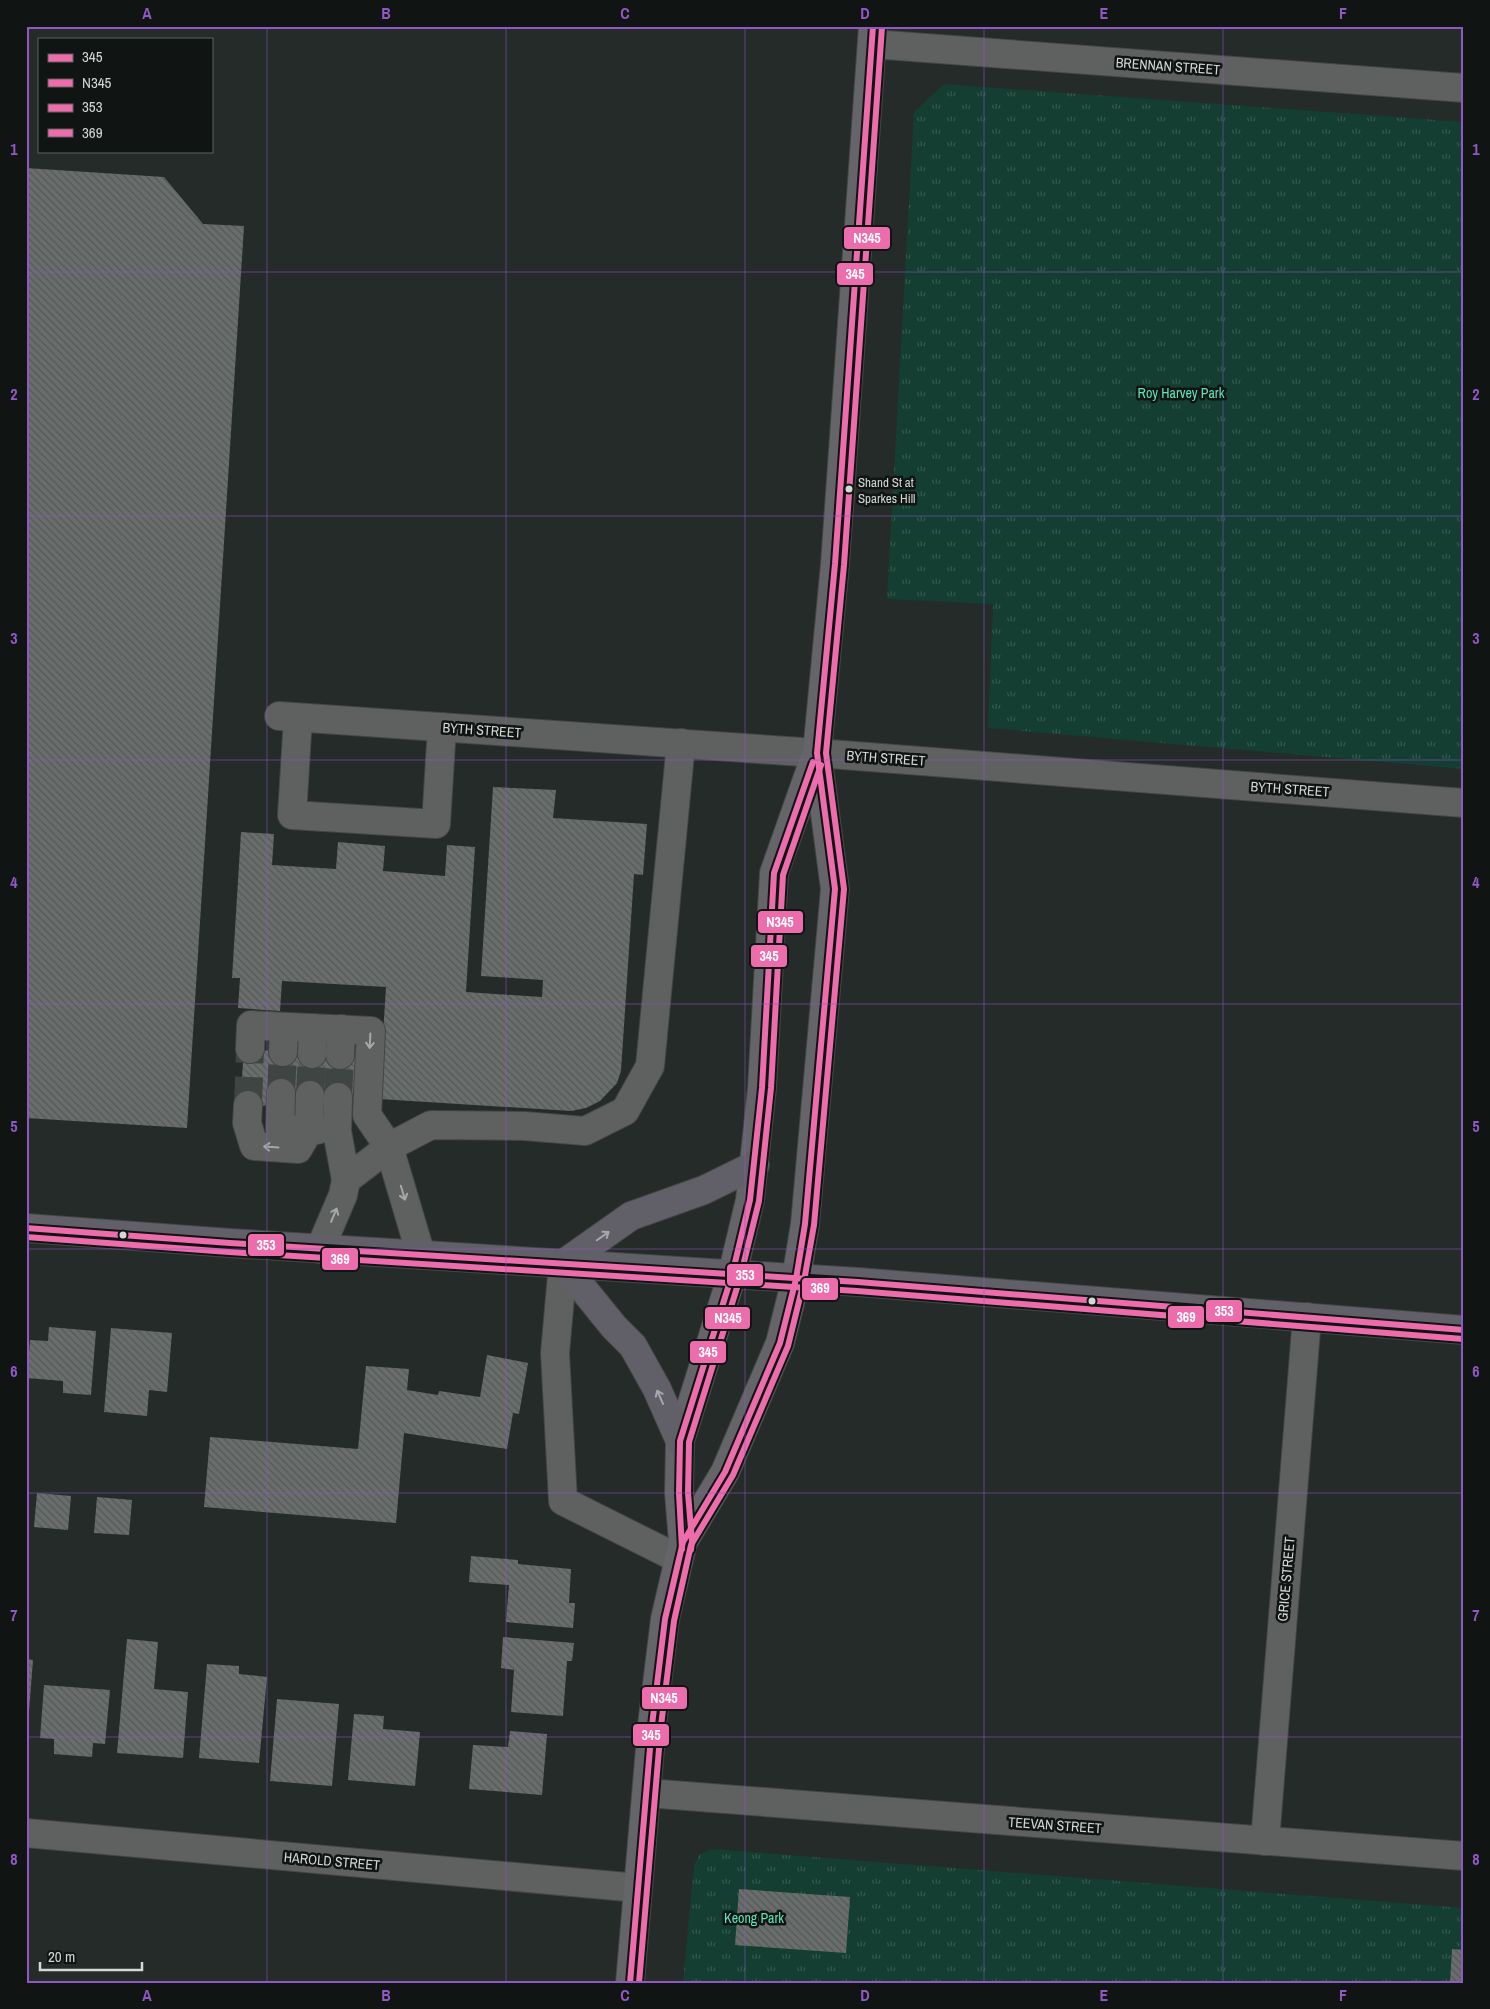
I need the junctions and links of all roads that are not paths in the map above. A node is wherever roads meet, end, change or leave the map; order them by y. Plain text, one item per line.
1 (872, 35) edge
2 (1464, 88) edge
3 (442, 727) junction
4 (681, 743) junction
5 (817, 753) junction
6 (1464, 803) edge
7 (250, 1049) tunnel mouth
8 (281, 1093) tunnel mouth
9 (310, 1095) tunnel mouth
10 (338, 1097) tunnel mouth
11 (248, 1105) tunnel mouth
12 (367, 1115) junction
13 (308, 1130) junction
14 (336, 1132) junction
15 (389, 1147) junction
16 (754, 1165) junction
17 (346, 1180) junction
18 (26, 1228) edge
19 (320, 1249) junction
20 (421, 1255) junction
21 (564, 1264) junction
22 (732, 1275) junction
23 (796, 1279) junction
24 (1307, 1317) junction
25 (1464, 1330) edge
26 (680, 1441) junction
27 (681, 1550) junction
28 (647, 1793) junction
29 (26, 1833) edge
30 (1265, 1841) junction
31 (1464, 1856) edge
32 (638, 1888) junction
33 (630, 1983) edge

1 - 2 street, BRENNAN STREET
1 - 5 main road
3 - 3 street, BYTH STREET
3 - 4 street, BYTH STREET
4 - 5 street, BYTH STREET
4 - 15 street
5 - 6 street, BYTH STREET
5 - 16 main road
5 - 23 main road
7 -> 12 street
8 - 13 street
9 - 13 street
10 - 14 street
13 -> 11 street
12 - 14 street
12 - 15 street
13 - 14 street
14 - 17 street
15 - 17 street
15 -> 20 street
21 -> 16 highway
16 - 22 main road
19 -> 17 street
18 - 19 highway
19 - 20 highway
20 - 21 highway
21 - 22 highway
26 -> 21 highway
21 - 27 street
22 - 23 highway
22 - 26 main road
23 - 24 highway
23 - 27 main road
24 - 25 highway
24 - 30 street, GRICE STREET
26 - 27 main road
27 - 28 main road
28 - 30 street, TEEVAN STREET
28 - 32 main road
29 - 32 street, HAROLD STREET
30 - 31 street, TEEVAN STREET
32 - 33 main road

